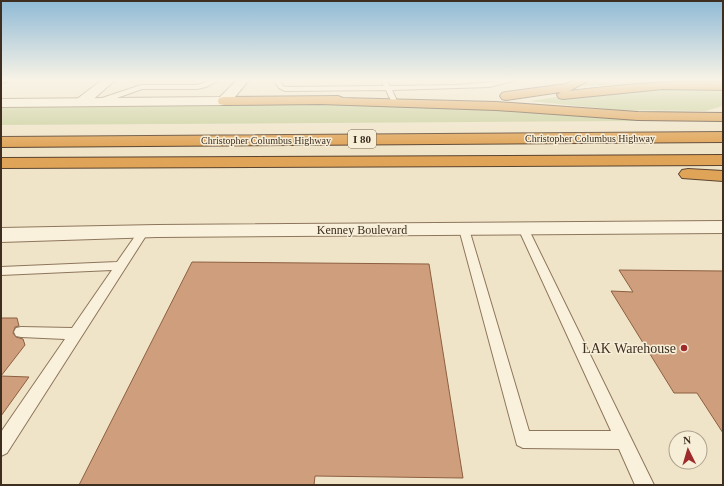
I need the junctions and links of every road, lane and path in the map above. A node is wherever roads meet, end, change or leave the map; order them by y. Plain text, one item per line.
1 (1, 103) edge
2 (29, 103) edge
3 (420, 103) joint
4 (428, 103) edge
5 (723, 116) edge
6 (723, 137) edge
7 (1, 142) edge
8 (723, 160) edge
9 (508, 161) junction
10 (1, 163) edge
11 (723, 176) edge
12 (723, 227) edge
13 (523, 228) junction
14 (464, 229) junction
15 (144, 231) junction
16 (1, 235) edge
17 (122, 266) junction
18 (1, 271) edge
19 (21, 332) dead end
20 (76, 334) junction
21 (624, 440) junction
22 (1, 447) edge
23 (645, 485) edge

1 - 2 street
3 - 4 highway
3 - 5 highway
6 - 7 highway, Christopher Columbus Highway / I 80
8 - 9 highway, Christopher Columbus Highway / I 80
9 - 10 highway, Christopher Columbus Highway / I 80
9 - 11 highway
12 - 13 street, Kenney Boulevard
13 - 14 street, Kenney Boulevard
13 - 21 lane
14 - 15 street, Kenney Boulevard
14 - 21 lane
15 - 16 street, Kenney Boulevard
15 - 17 lane
17 - 18 lane
17 - 20 lane
19 - 20 lane
20 - 22 lane
21 - 23 lane

